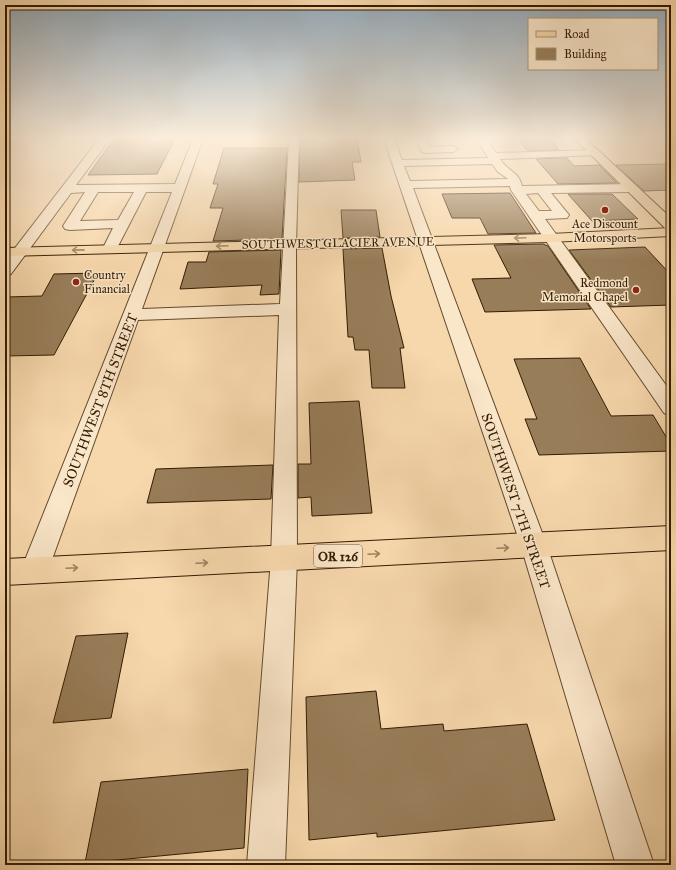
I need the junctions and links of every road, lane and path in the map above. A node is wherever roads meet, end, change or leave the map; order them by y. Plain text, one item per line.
1 (74, 180) edge
2 (182, 180) edge
3 (292, 180) edge
4 (403, 180) edge
5 (513, 180) edge
6 (622, 180) edge
7 (515, 182) junction
8 (405, 185) junction
9 (142, 188) junction
10 (179, 188) junction
11 (631, 188) junction
12 (67, 189) junction
13 (94, 189) junction
14 (542, 190) junction
15 (535, 215) junction
16 (123, 224) junction
17 (671, 226) edge
18 (671, 232) edge
19 (550, 238) junction
20 (425, 241) junction
21 (289, 244) junction
22 (156, 248) junction
23 (109, 250) junction
24 (12, 252) edge
25 (5, 271) edge
26 (288, 309) junction
27 (132, 315) junction
28 (671, 408) edge
29 (671, 538) edge
30 (534, 546) junction
31 (284, 559) junction
32 (36, 570) junction
33 (5, 572) edge
34 (266, 865) edge
35 (635, 865) edge

1 - 12 street
2 - 10 street, SOUTHWEST 8TH STREET
3 - 21 street
4 - 8 street, SOUTHWEST 7TH STREET
5 - 7 street
6 - 11 main road
7 - 8 street
7 - 14 street
7 - 15 street
8 - 20 street, SOUTHWEST 7TH STREET
9 - 10 street
9 - 13 street
9 - 16 street
10 - 22 street, SOUTHWEST 8TH STREET
11 - 14 street
11 - 17 main road
12 - 13 street
12 - 24 street
13 - 16 street
14 - 15 street
15 - 19 street
16 - 23 street
18 - 19 main road, SOUTHWEST GLACIER AVENUE
19 -> 20 main road, SOUTHWEST GLACIER AVENUE
19 - 28 street
20 - 21 main road, SOUTHWEST GLACIER AVENUE
20 - 30 street, SOUTHWEST 7TH STREET
21 -> 22 main road, SOUTHWEST GLACIER AVENUE
21 - 26 street
22 - 23 main road, SOUTHWEST GLACIER AVENUE
22 - 27 street, SOUTHWEST 8TH STREET
23 -> 24 main road, SOUTHWEST GLACIER AVENUE
24 - 25 street
26 - 27 street
26 - 31 street
27 - 32 street, SOUTHWEST 8TH STREET
29 - 30 main road, OR 126
31 -> 30 main road, OR 126
30 - 35 street, SOUTHWEST 7TH STREET
32 -> 31 main road, OR 126
31 - 34 street
32 - 33 main road, OR 126

